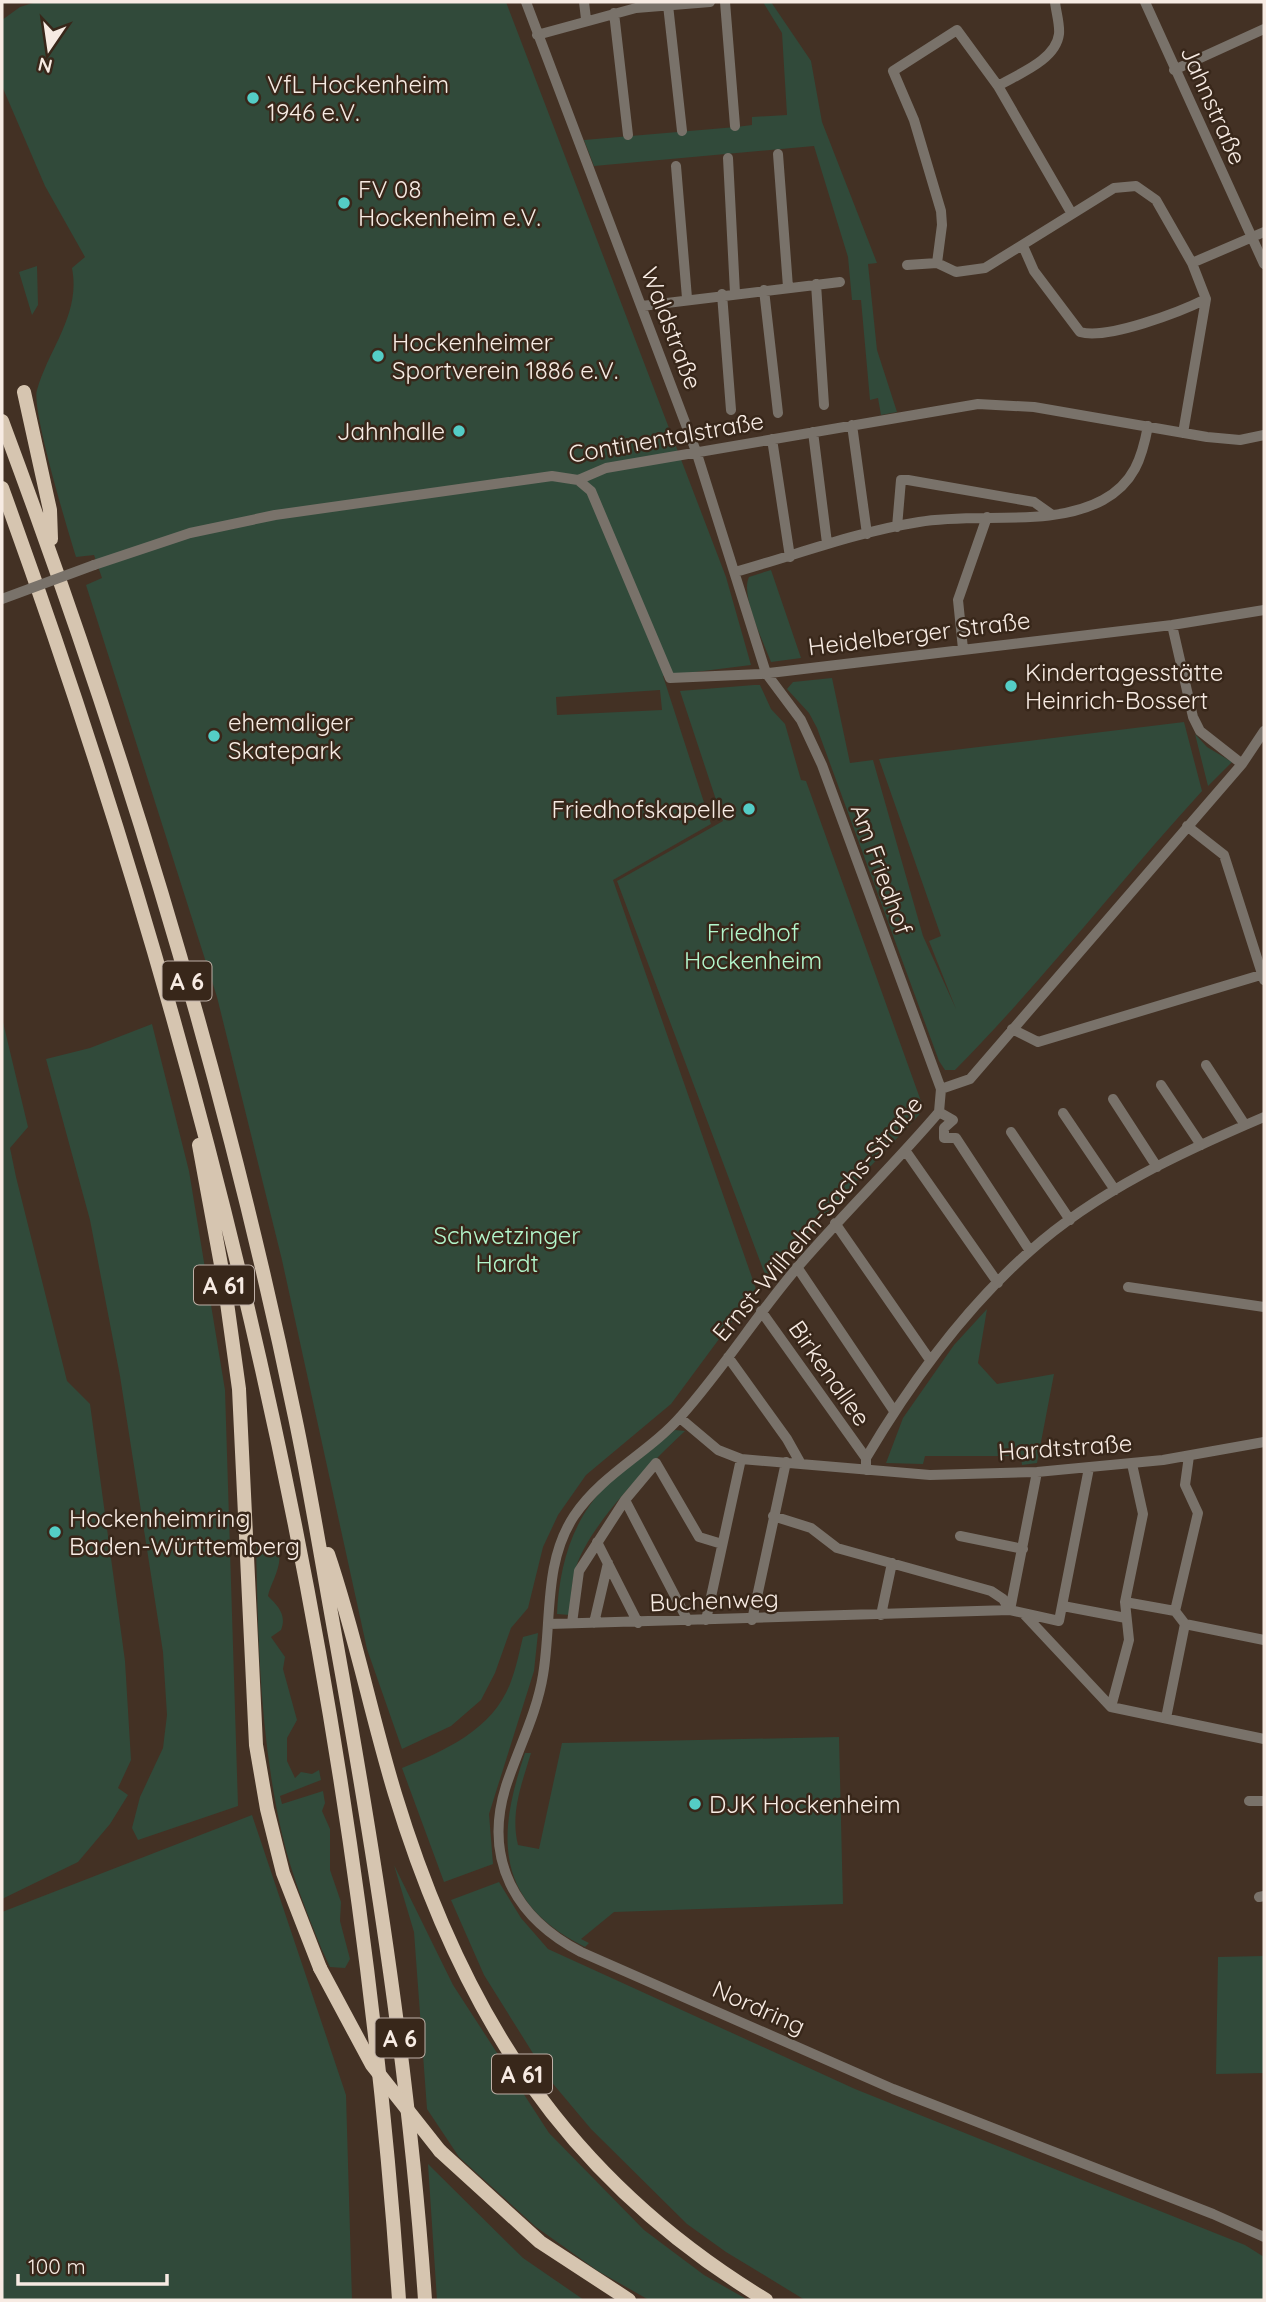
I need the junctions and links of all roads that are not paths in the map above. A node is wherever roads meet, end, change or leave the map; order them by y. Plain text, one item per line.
1 (526, 2) edge
2 (584, 2) edge
3 (710, 2) edge
4 (725, 2) edge
5 (1055, 2) edge
6 (1145, 2) edge
7 (689, 3) edge
8 (635, 5) edge
9 (668, 5) junction
10 (614, 13) junction
11 (586, 19) junction
12 (1264, 29) edge
13 (537, 35) junction
14 (1174, 69) junction
15 (998, 86) junction
16 (735, 126) dead end
17 (682, 131) dead end
18 (628, 135) dead end
19 (778, 154) dead end
20 (728, 158) dead end
21 (676, 166) dead end
22 (1072, 214) junction
23 (1264, 232) edge
24 (1252, 238) junction
25 (1023, 246) junction
26 (937, 263) junction
27 (1192, 263) junction
28 (1264, 264) edge
29 (907, 265) dead end
30 (840, 282) dead end
31 (816, 284) junction
32 (788, 287) junction
33 (764, 290) junction
34 (736, 293) junction
35 (722, 294) junction
36 (687, 298) junction
37 (1206, 299) junction
38 (642, 306) junction
39 (24, 392) dead end
40 (824, 405) dead end
41 (732, 410) dead end
42 (778, 412) dead end
43 (2, 421) edge
44 (852, 425) junction
45 (1148, 426) junction
46 (813, 432) junction
47 (1183, 433) junction
48 (1264, 435) edge
49 (772, 439) junction
50 (697, 454) junction
51 (578, 480) junction
52 (2, 488) edge
53 (1051, 514) junction
54 (987, 517) junction
55 (897, 527) junction
56 (867, 534) junction
57 (827, 543) junction
58 (52, 555) junction
59 (790, 557) junction
60 (735, 572) junction
61 (2, 599) edge
62 (1264, 610) edge
63 (1172, 625) junction
64 (963, 649) junction
65 (766, 673) junction
66 (1264, 731) edge
67 (1242, 764) junction
68 (1187, 826) junction
69 (1264, 976) edge
70 (1012, 1029) junction
71 (1206, 1065) dead end
72 (1161, 1085) dead end
73 (941, 1089) junction
74 (1113, 1099) dead end
75 (198, 1112) junction
76 (939, 1112) junction
77 (1063, 1113) dead end
78 (1264, 1117) edge
79 (1245, 1125) junction
80 (1011, 1132) dead end
81 (1201, 1144) junction
82 (905, 1150) junction
83 (1157, 1167) junction
84 (1115, 1190) junction
85 (1070, 1220) junction
86 (835, 1223) junction
87 (1030, 1251) junction
88 (797, 1267) junction
89 (998, 1283) junction
90 (1128, 1287) dead end
91 (1264, 1307) edge
92 (761, 1311) junction
93 (728, 1357) junction
94 (930, 1360) junction
95 (894, 1411) junction
96 (680, 1418) junction
97 (1264, 1442) edge
98 (1189, 1456) junction
99 (741, 1459) junction
100 (786, 1462) junction
101 (802, 1464) junction
102 (866, 1464) junction
103 (1132, 1464) junction
104 (1089, 1468) junction
105 (1037, 1472) junction
106 (625, 1500) junction
107 (773, 1516) junction
108 (317, 1520) junction
109 (960, 1536) dead end
110 (597, 1542) junction
111 (722, 1544) junction
112 (1023, 1549) junction
113 (608, 1563) junction
114 (892, 1563) junction
115 (1125, 1602) junction
116 (1063, 1606) junction
117 (1010, 1610) junction
118 (1175, 1611) junction
119 (1023, 1613) junction
120 (881, 1615) junction
121 (1126, 1618) junction
122 (706, 1620) junction
123 (752, 1620) junction
124 (688, 1621) junction
125 (572, 1623) junction
126 (594, 1623) junction
127 (638, 1623) junction
128 (549, 1624) junction
129 (1185, 1624) junction
130 (1264, 1640) edge
131 (1111, 1707) junction
132 (1166, 1718) junction
133 (1264, 1739) edge
134 (386, 1764) joint
135 (1249, 1801) dead end
136 (1264, 1801) edge
137 (1264, 2237) edge
138 (399, 2300) edge
139 (425, 2300) edge
140 (629, 2300) edge
141 (766, 2300) edge

1 - 13 street, Waldstraße
2 - 11 street
3 - 7 street
4 - 16 street
5 - 15 street
6 - 14 street, Jahnstraße
7 - 9 street
8 - 9 street
8 - 10 street
9 - 17 street
10 - 11 street
10 - 18 street
11 - 13 street
12 - 14 street
13 - 38 street, Waldstraße
14 - 24 street, Jahnstraße
15 - 22 street
15 - 26 street
19 - 32 street
20 - 34 street
21 - 36 street
22 - 25 street
22 - 27 street
23 - 24 street
24 - 27 street
24 - 28 street, Jahnstraße
25 - 26 street
25 - 37 street
26 - 29 street
27 - 37 street
30 - 31 street
31 - 32 street
31 - 40 street
32 - 33 street
33 - 34 street
33 - 42 street
34 - 35 street
35 - 36 street
35 - 41 street
36 - 38 street
37 - 47 street
38 - 50 street, Waldstraße
39 - 58 highway
43 - 58 highway, A 6
44 - 45 street, Continentalstraße
44 - 46 street, Continentalstraße
44 - 56 street
45 - 47 street, Continentalstraße
45 - 53 street
46 - 49 street, Continentalstraße
46 - 57 street
47 - 48 street, Continentalstraße
49 - 50 street, Continentalstraße
49 - 59 street
50 - 51 street, Continentalstraße
50 - 60 street, Waldstraße
51 - 61 street, Continentalstraße, bridge
51 - 65 street, Heidelberger Straße
52 - 75 highway, A 6
53 - 54 street
53 - 55 street
54 - 55 street
54 - 64 street
55 - 56 street
56 - 57 street
57 - 59 street
58 - 108 highway, A 6
59 - 60 street
60 - 65 street, Waldstraße
62 - 63 street, Heidelberger Straße
63 - 64 street, Heidelberger Straße
63 - 67 street
64 - 65 street, Heidelberger Straße
65 - 73 street, Am Friedhof
66 - 67 street, Ernst-Wilhelm-Sachs-Straße
67 - 68 street, Ernst-Wilhelm-Sachs-Straße
68 - 69 street
68 - 70 street, Ernst-Wilhelm-Sachs-Straße
69 - 70 street
70 - 73 street, Ernst-Wilhelm-Sachs-Straße
71 - 79 street
72 - 81 street
73 - 76 street, Ernst-Wilhelm-Sachs-Straße
74 - 83 street
75 - 138 highway, A 6
75 - 140 highway, A 61, bridge
76 - 82 street, Ernst-Wilhelm-Sachs-Straße
76 - 87 street
77 - 84 street
78 - 79 street, Birkenallee
79 - 81 street, Birkenallee
80 - 85 street
81 - 83 street, Birkenallee
82 - 86 street, Ernst-Wilhelm-Sachs-Straße
82 - 89 street
83 - 84 street, Birkenallee
84 - 85 street, Birkenallee
85 - 87 street, Birkenallee
86 - 88 street, Ernst-Wilhelm-Sachs-Straße
86 - 94 street
87 - 89 street, Birkenallee
88 - 92 street, Ernst-Wilhelm-Sachs-Straße
88 - 95 street, Birkenallee
89 - 94 street, Birkenallee
90 - 91 street
92 - 93 street, Ernst-Wilhelm-Sachs-Straße
92 - 102 street, Birkenallee
93 - 96 street, Ernst-Wilhelm-Sachs-Straße
93 - 101 street
94 - 95 street, Birkenallee
95 - 102 street, Birkenallee
96 - 99 street
96 - 128 street, Ernst-Wilhelm-Sachs-Straße
97 - 98 street, Hardtstraße
98 - 103 street, Hardtstraße
98 - 118 street
99 - 100 street
99 - 111 street
100 - 101 street
100 - 107 street
101 - 102 street
102 - 105 street, Hardtstraße
103 - 104 street, Hardtstraße
103 - 115 street
104 - 105 street, Hardtstraße
104 - 116 street
105 - 112 street
106 - 110 street
106 - 111 street
106 - 124 street
107 - 114 street, Buchenweg
107 - 123 street
108 - 134 highway, A 6
108 - 139 highway, A 6
109 - 112 street
110 - 113 street
110 - 125 street
111 - 122 street
112 - 117 street
113 - 126 street
113 - 127 street
114 - 117 street, Buchenweg
114 - 120 street
115 - 118 street
115 - 121 street
116 - 119 street, Buchenweg
116 - 121 street
117 - 119 street, Buchenweg
117 - 120 street, Buchenweg
118 - 129 street
119 - 131 street
120 - 123 street, Buchenweg
121 - 131 street
122 - 123 street, Buchenweg
122 - 124 street, Buchenweg
124 - 127 street, Buchenweg
125 - 126 street, Buchenweg
125 - 128 street, Buchenweg
126 - 127 street, Buchenweg
128 - 137 street, Nordring
129 - 130 street
129 - 132 street
131 - 132 street
132 - 133 street
134 - 141 highway, A 61
135 - 136 street

